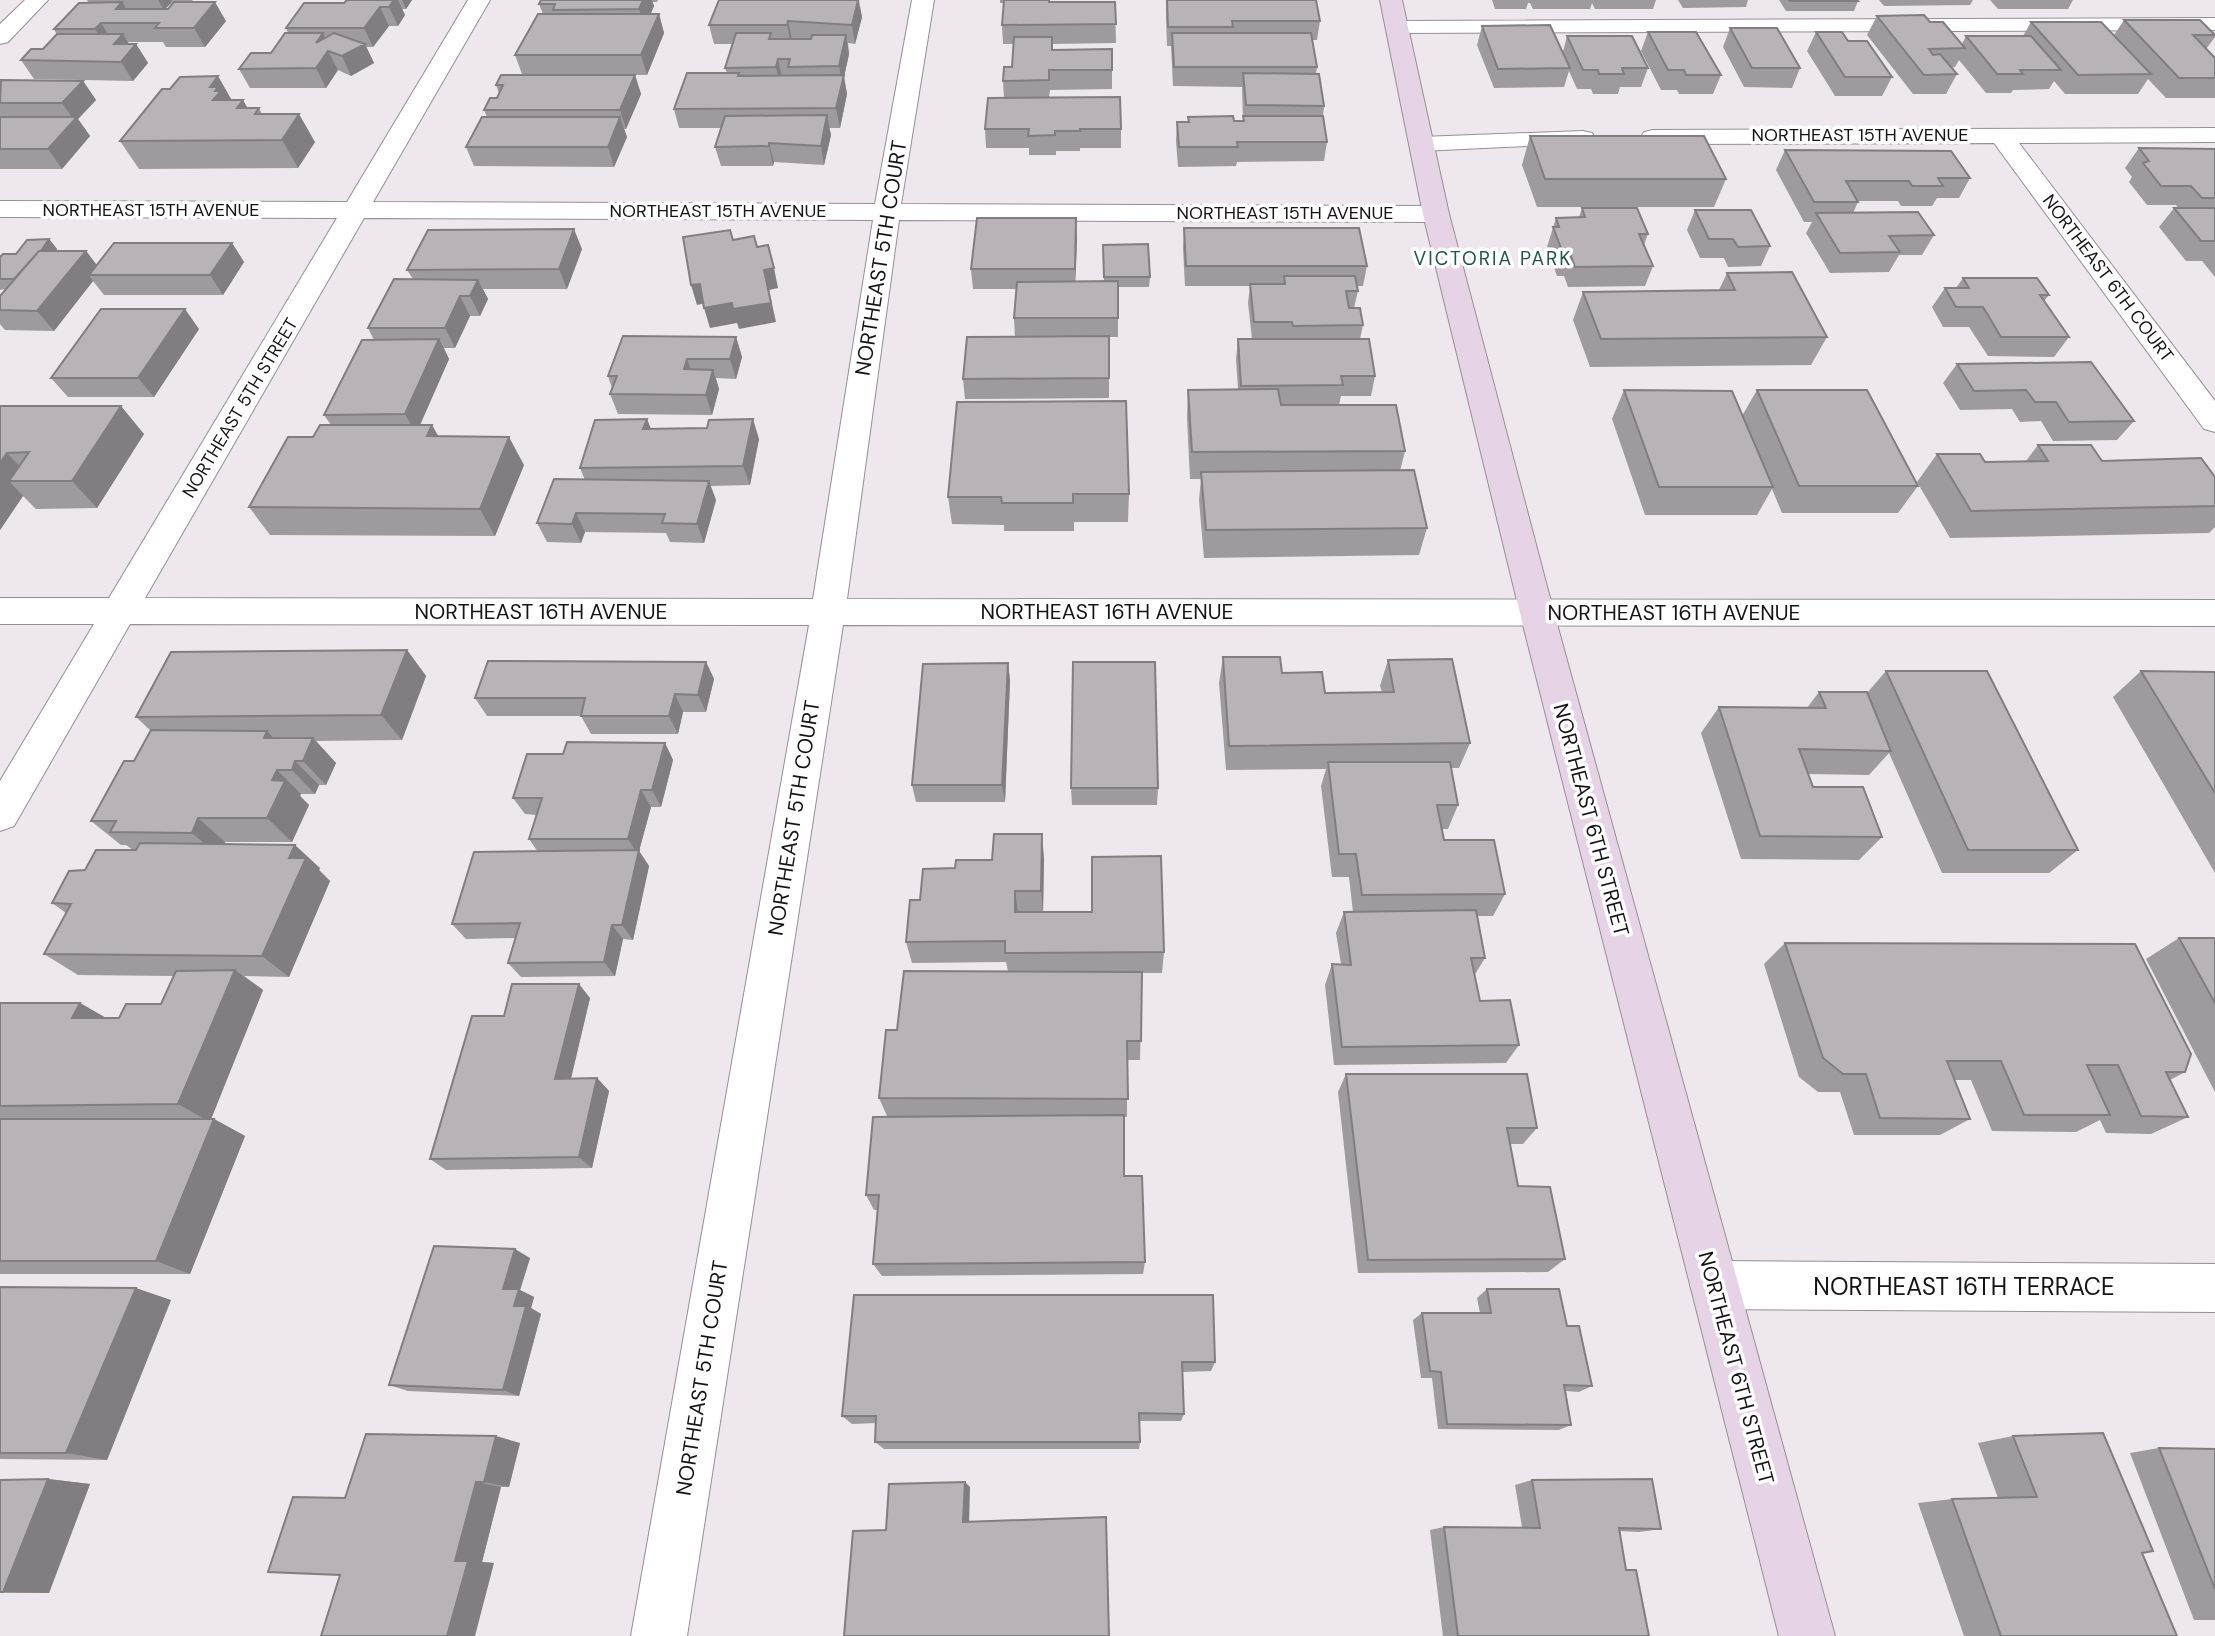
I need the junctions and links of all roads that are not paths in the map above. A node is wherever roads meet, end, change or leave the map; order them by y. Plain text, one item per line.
1 (37, 0) edge
2 (480, 0) edge
3 (923, 0) edge
4 (1391, 0) edge
5 (2215, 23) edge
6 (1397, 27) junction
7 (0, 37) edge
8 (2000, 135) junction
9 (2215, 135) edge
10 (1420, 144) junction
11 (0, 209) edge
12 (358, 210) junction
13 (887, 212) junction
14 (1436, 214) junction
15 (2215, 422) edge
16 (0, 611) edge
17 (118, 611) junction
18 (828, 612) junction
19 (1537, 613) junction
20 (2215, 613) edge
21 (0, 815) edge
22 (1714, 1285) junction
23 (2215, 1287) edge
24 (659, 1636) edge
25 (1807, 1636) edge

1 - 7 street
2 - 12 street, NORTHEAST 5TH STREET
3 - 13 street, NORTHEAST 5TH COURT
4 - 6 street, NORTHEAST 6TH STREET
5 - 6 lane
6 - 10 street, NORTHEAST 6TH STREET
8 - 9 street, NORTHEAST 15TH AVENUE
8 - 10 street, NORTHEAST 15TH AVENUE
8 - 15 street, NORTHEAST 6TH COURT
10 - 14 street, NORTHEAST 6TH STREET
11 - 12 street, NORTHEAST 15TH AVENUE
12 - 13 street, NORTHEAST 15TH AVENUE
12 - 17 street, NORTHEAST 5TH STREET
13 - 14 street, NORTHEAST 15TH AVENUE
13 - 18 street, NORTHEAST 5TH COURT
14 - 19 street, NORTHEAST 6TH STREET
16 - 17 street, NORTHEAST 16TH AVENUE
17 - 18 street, NORTHEAST 16TH AVENUE
17 - 21 street, NORTHEAST 5TH STREET
18 - 19 street, NORTHEAST 16TH AVENUE
18 - 24 street, NORTHEAST 5TH COURT
19 - 20 street, NORTHEAST 16TH AVENUE
19 - 22 street, NORTHEAST 6TH STREET
22 - 23 street, NORTHEAST 16TH TERRACE
22 - 25 street, NORTHEAST 6TH STREET

